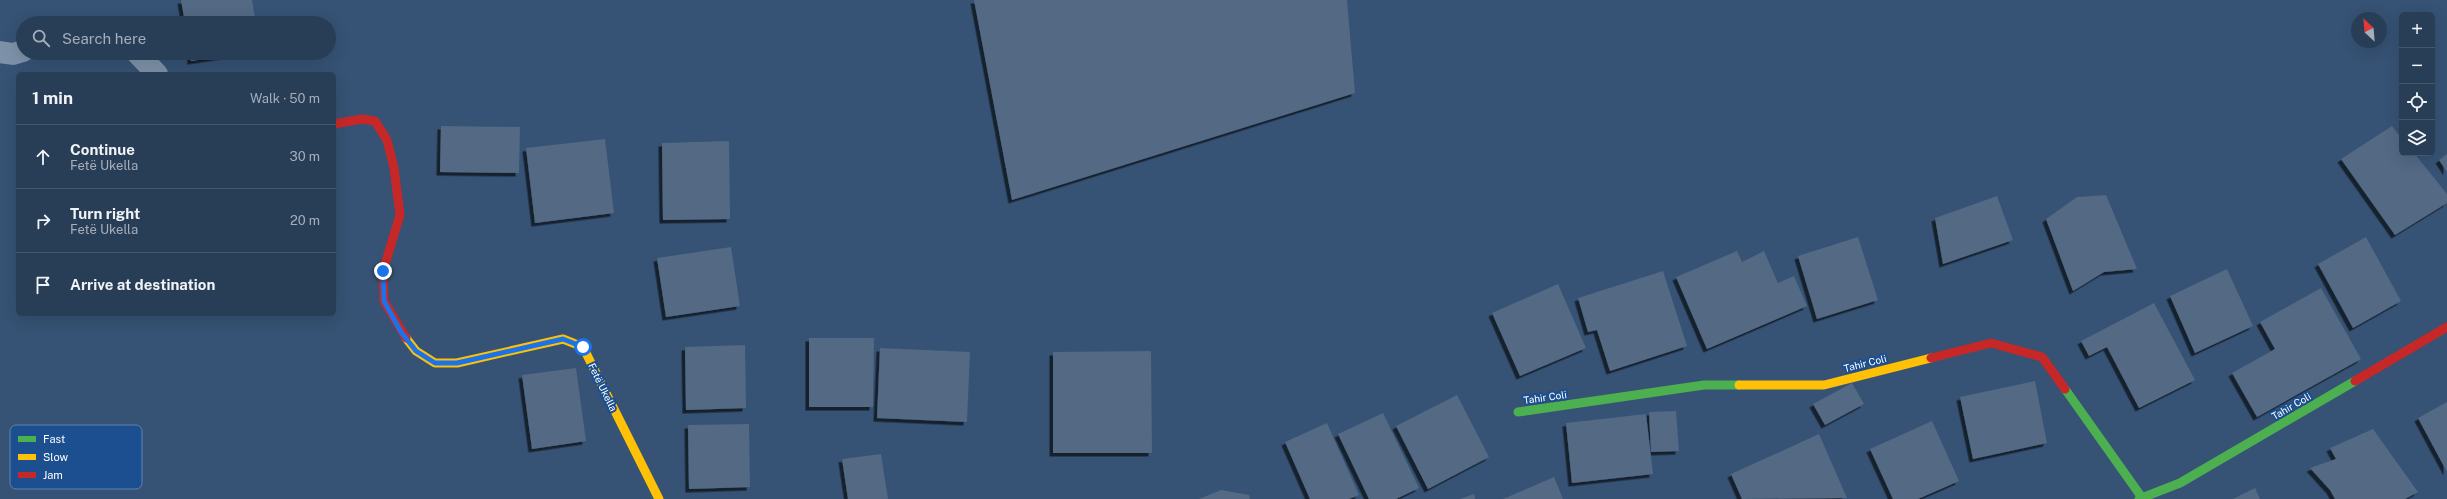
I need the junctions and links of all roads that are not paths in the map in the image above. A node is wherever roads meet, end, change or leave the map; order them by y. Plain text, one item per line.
1 (0, 52) edge
2 (16, 53) edge
3 (144, 60) edge
4 (155, 72) edge
5 (336, 124) edge
6 (2447, 327) edge
7 (1518, 412) dead end
8 (659, 499) edge
9 (2141, 499) edge

1 - 2 street
3 - 4 street
5 - 8 street, Fetë Ukella
6 - 9 street, Tahir Coli
7 - 9 street, Tahir Coli

